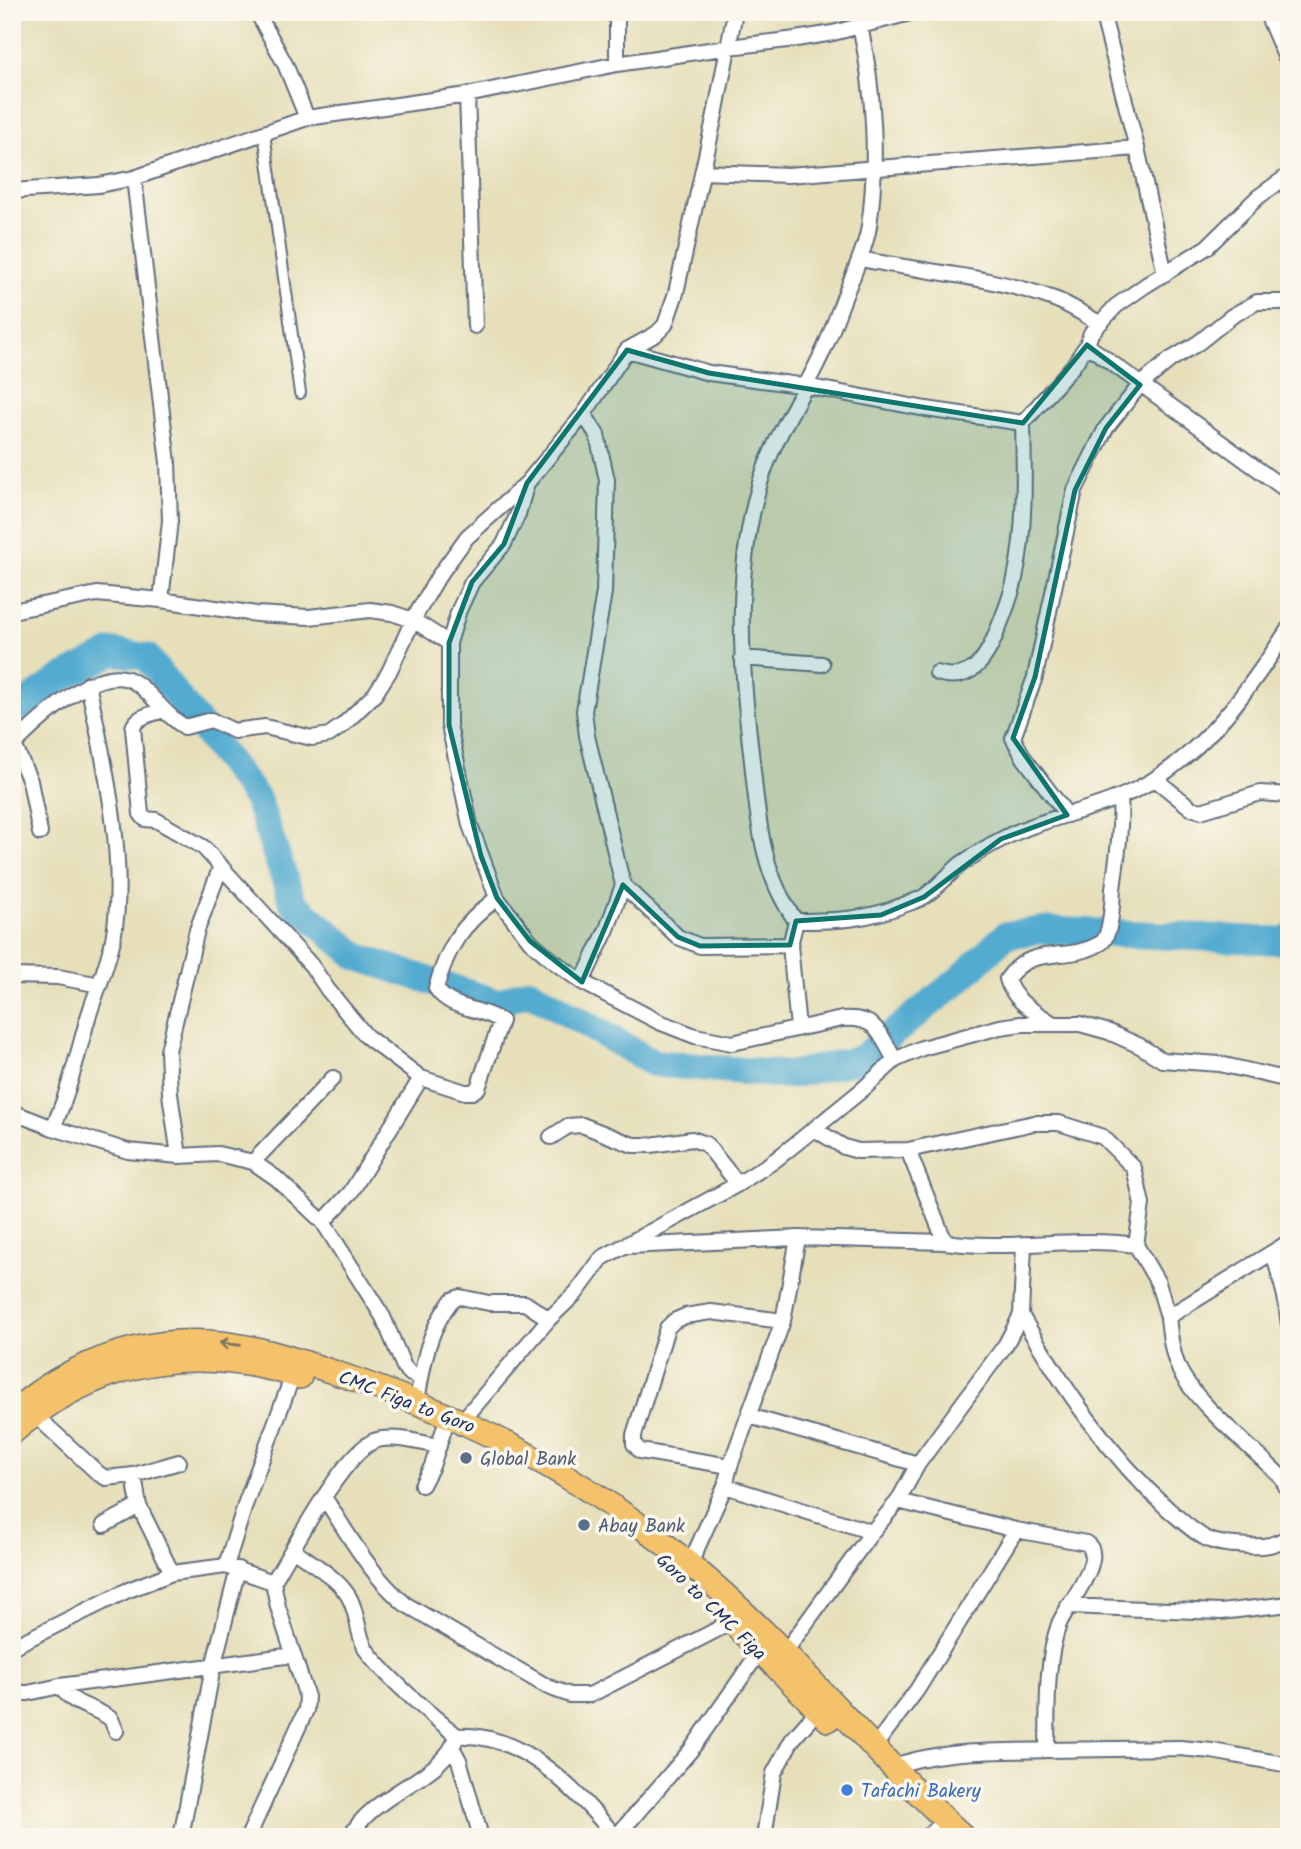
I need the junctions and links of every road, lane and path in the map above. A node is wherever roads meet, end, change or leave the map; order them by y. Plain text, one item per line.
1 (617, 12) edge
2 (735, 12) edge
3 (914, 12) edge
4 (1102, 12) edge
5 (1266, 12) edge
6 (263, 14) edge
7 (880, 16) edge
8 (860, 26) junction
9 (729, 47) junction
10 (1285, 55) dead end
11 (617, 64) junction
12 (467, 95) junction
13 (307, 118) junction
14 (264, 133) junction
15 (1137, 148) junction
16 (873, 168) junction
17 (702, 172) junction
18 (1289, 175) edge
19 (134, 178) junction
20 (12, 191) edge
21 (860, 259) junction
22 (1165, 274) junction
23 (1289, 302) edge
24 (1099, 323) junction
25 (475, 326) dead end
26 (1087, 345) junction
27 (627, 350) junction
28 (1140, 385) junction
29 (806, 386) junction
30 (300, 393) dead end
31 (584, 414) junction
32 (1023, 423) junction
33 (527, 483) junction
34 (1289, 492) edge
35 (161, 600) junction
36 (12, 611) edge
37 (413, 620) junction
38 (1289, 628) edge
39 (449, 643) junction
40 (742, 658) junction
41 (822, 664) dead end
42 (937, 673) dead end
43 (88, 684) junction
44 (164, 710) junction
45 (13, 745) edge
46 (1155, 779) junction
47 (1289, 795) edge
48 (1121, 797) junction
49 (1067, 816) junction
50 (40, 833) dead end
51 (221, 866) junction
52 (623, 886) junction
53 (497, 898) junction
54 (796, 921) junction
55 (790, 945) junction
56 (12, 975) edge
57 (582, 982) junction
58 (100, 985) junction
59 (1052, 1023) junction
60 (798, 1028) junction
61 (895, 1059) junction
62 (333, 1078) dead end
63 (421, 1078) junction
64 (1289, 1080) edge
65 (12, 1112) edge
66 (53, 1128) junction
67 (814, 1129) junction
68 (551, 1137) dead end
69 (908, 1150) junction
70 (178, 1156) junction
71 (253, 1162) junction
72 (738, 1184) junction
73 (323, 1222) junction
74 (798, 1238) junction
75 (945, 1242) junction
76 (1289, 1242) edge
77 (1024, 1245) junction
78 (1136, 1245) junction
79 (623, 1246) junction
80 (1273, 1252) junction
81 (1287, 1296) edge
82 (1021, 1315) junction
83 (1168, 1317) junction
84 (549, 1319) junction
85 (783, 1321) junction
86 (1289, 1325) edge
87 (293, 1375) junction
88 (421, 1378) junction
89 (410, 1406) junction
90 (23, 1413) edge
91 (749, 1416) junction
92 (451, 1431) junction
93 (12, 1433) edge
94 (179, 1462) dead end
95 (918, 1464) junction
96 (730, 1466) junction
97 (134, 1475) junction
98 (422, 1485) dead end
99 (725, 1486) junction
100 (1289, 1493) edge
101 (324, 1497) junction
102 (898, 1501) junction
103 (139, 1506) junction
104 (104, 1525) dead end
105 (1016, 1530) junction
106 (872, 1532) junction
107 (1289, 1536) edge
108 (293, 1549) junction
109 (690, 1564) junction
110 (232, 1567) junction
111 (172, 1573) junction
112 (273, 1582) junction
113 (1289, 1604) edge
114 (1068, 1606) junction
115 (732, 1622) junction
116 (12, 1647) edge
117 (760, 1651) junction
118 (785, 1652) junction
119 (293, 1655) junction
120 (213, 1667) junction
121 (60, 1686) junction
122 (12, 1693) edge
123 (818, 1710) junction
124 (116, 1731) dead end
125 (455, 1743) junction
126 (874, 1747) junction
127 (1046, 1750) junction
128 (1289, 1765) edge
129 (892, 1767) junction
130 (935, 1834) edge
131 (181, 1837) edge
132 (248, 1837) edge
133 (350, 1837) edge
134 (481, 1837) edge
135 (616, 1837) edge
136 (764, 1837) edge
137 (964, 1837) edge

1 - 11 street
2 - 9 street
3 - 7 street
4 - 15 street
5 - 10 street
6 - 13 street
7 - 8 street
8 - 9 street
8 - 16 street
9 - 11 street
9 - 17 street
11 - 12 street
12 - 13 street
12 - 25 street
13 - 14 street
14 - 19 street
14 - 30 street
15 - 16 street
15 - 22 street
16 - 17 street
16 - 21 street
17 - 27 street
18 - 22 street
19 - 20 street
19 - 35 street
21 - 24 street
21 - 29 street
22 - 24 street
23 - 28 street
24 - 26 street
26 - 28 street
26 - 32 street
27 - 29 street
27 - 31 street
28 - 34 street
28 - 49 street
29 - 32 street
29 - 40 street
31 - 33 street
31 - 52 street
32 - 42 street
33 - 37 street
33 - 39 street
35 - 36 street
35 - 37 street
37 - 39 street
37 - 44 street
38 - 46 street
39 - 53 street
40 - 41 street
40 - 54 street
43 - 44 street
43 - 45 street
43 - 58 street
44 - 51 street
45 - 50 street
46 - 47 street
46 - 48 street
48 - 49 street
48 - 59 street
49 - 54 street
51 - 63 street
51 - 70 street
52 - 55 street
52 - 57 street
53 - 57 street
53 - 63 street
54 - 55 street
55 - 60 street
56 - 58 street
57 - 60 street
58 - 66 street
59 - 61 street
59 - 64 street
60 - 61 street
61 - 67 street
62 - 71 street
63 - 73 street
65 - 66 street
66 - 70 street
67 - 69 street
67 - 72 street
68 - 72 street
69 - 75 street
69 - 78 street
70 - 71 street
71 - 73 street
72 - 79 street
73 - 88 street
74 - 75 street
74 - 79 street
74 - 85 street
75 - 77 street
76 - 80 street
77 - 78 street
77 - 82 street
78 - 83 street
79 - 84 street
80 - 81 street
80 - 83 street
81 - 86 street
82 - 95 street
82 - 107 street
83 - 100 street
84 - 88 street
84 - 92 street
85 - 91 street
85 - 96 street
87 - 89 main road
87 - 90 main road
87 - 110 street
88 - 89 street
89 -> 90 main road, CMC Figa to Goro
89 - 92 main road, CMC Figa to Goro
90 - 93 main road
90 - 97 street
91 - 95 street
91 - 96 street
92 - 98 street
92 - 101 street
92 - 109 main road, CMC Figa to Goro
92 - 115 main road, Goro to CMC Figa
94 - 97 street
95 - 102 street
96 - 99 street
97 - 103 street
99 - 106 street
99 - 109 street
101 - 108 street
101 - 115 street
102 - 105 street
102 - 106 street
103 - 104 street
103 - 111 street
105 - 114 street
105 - 126 street
106 - 118 street
108 - 112 street
108 - 125 street
109 - 118 main road, CMC Figa to Goro
110 - 111 street
110 - 112 street
110 - 120 street
111 - 116 street
112 - 119 street
113 - 114 street
114 - 127 street
115 - 117 main road, Goro to CMC Figa
117 - 123 main road, Goro to CMC Figa
117 - 135 street
118 - 126 main road, CMC Figa to Goro
119 - 120 street
119 - 132 street
120 - 121 street
120 - 131 street
121 - 122 street
121 - 124 street
123 - 130 main road, Goro to CMC Figa
123 - 136 street
125 - 133 street
125 - 134 street
125 - 135 street
126 - 129 main road, CMC Figa to Goro
127 - 128 street
127 - 129 street
129 - 137 main road, CMC Figa to Goro

